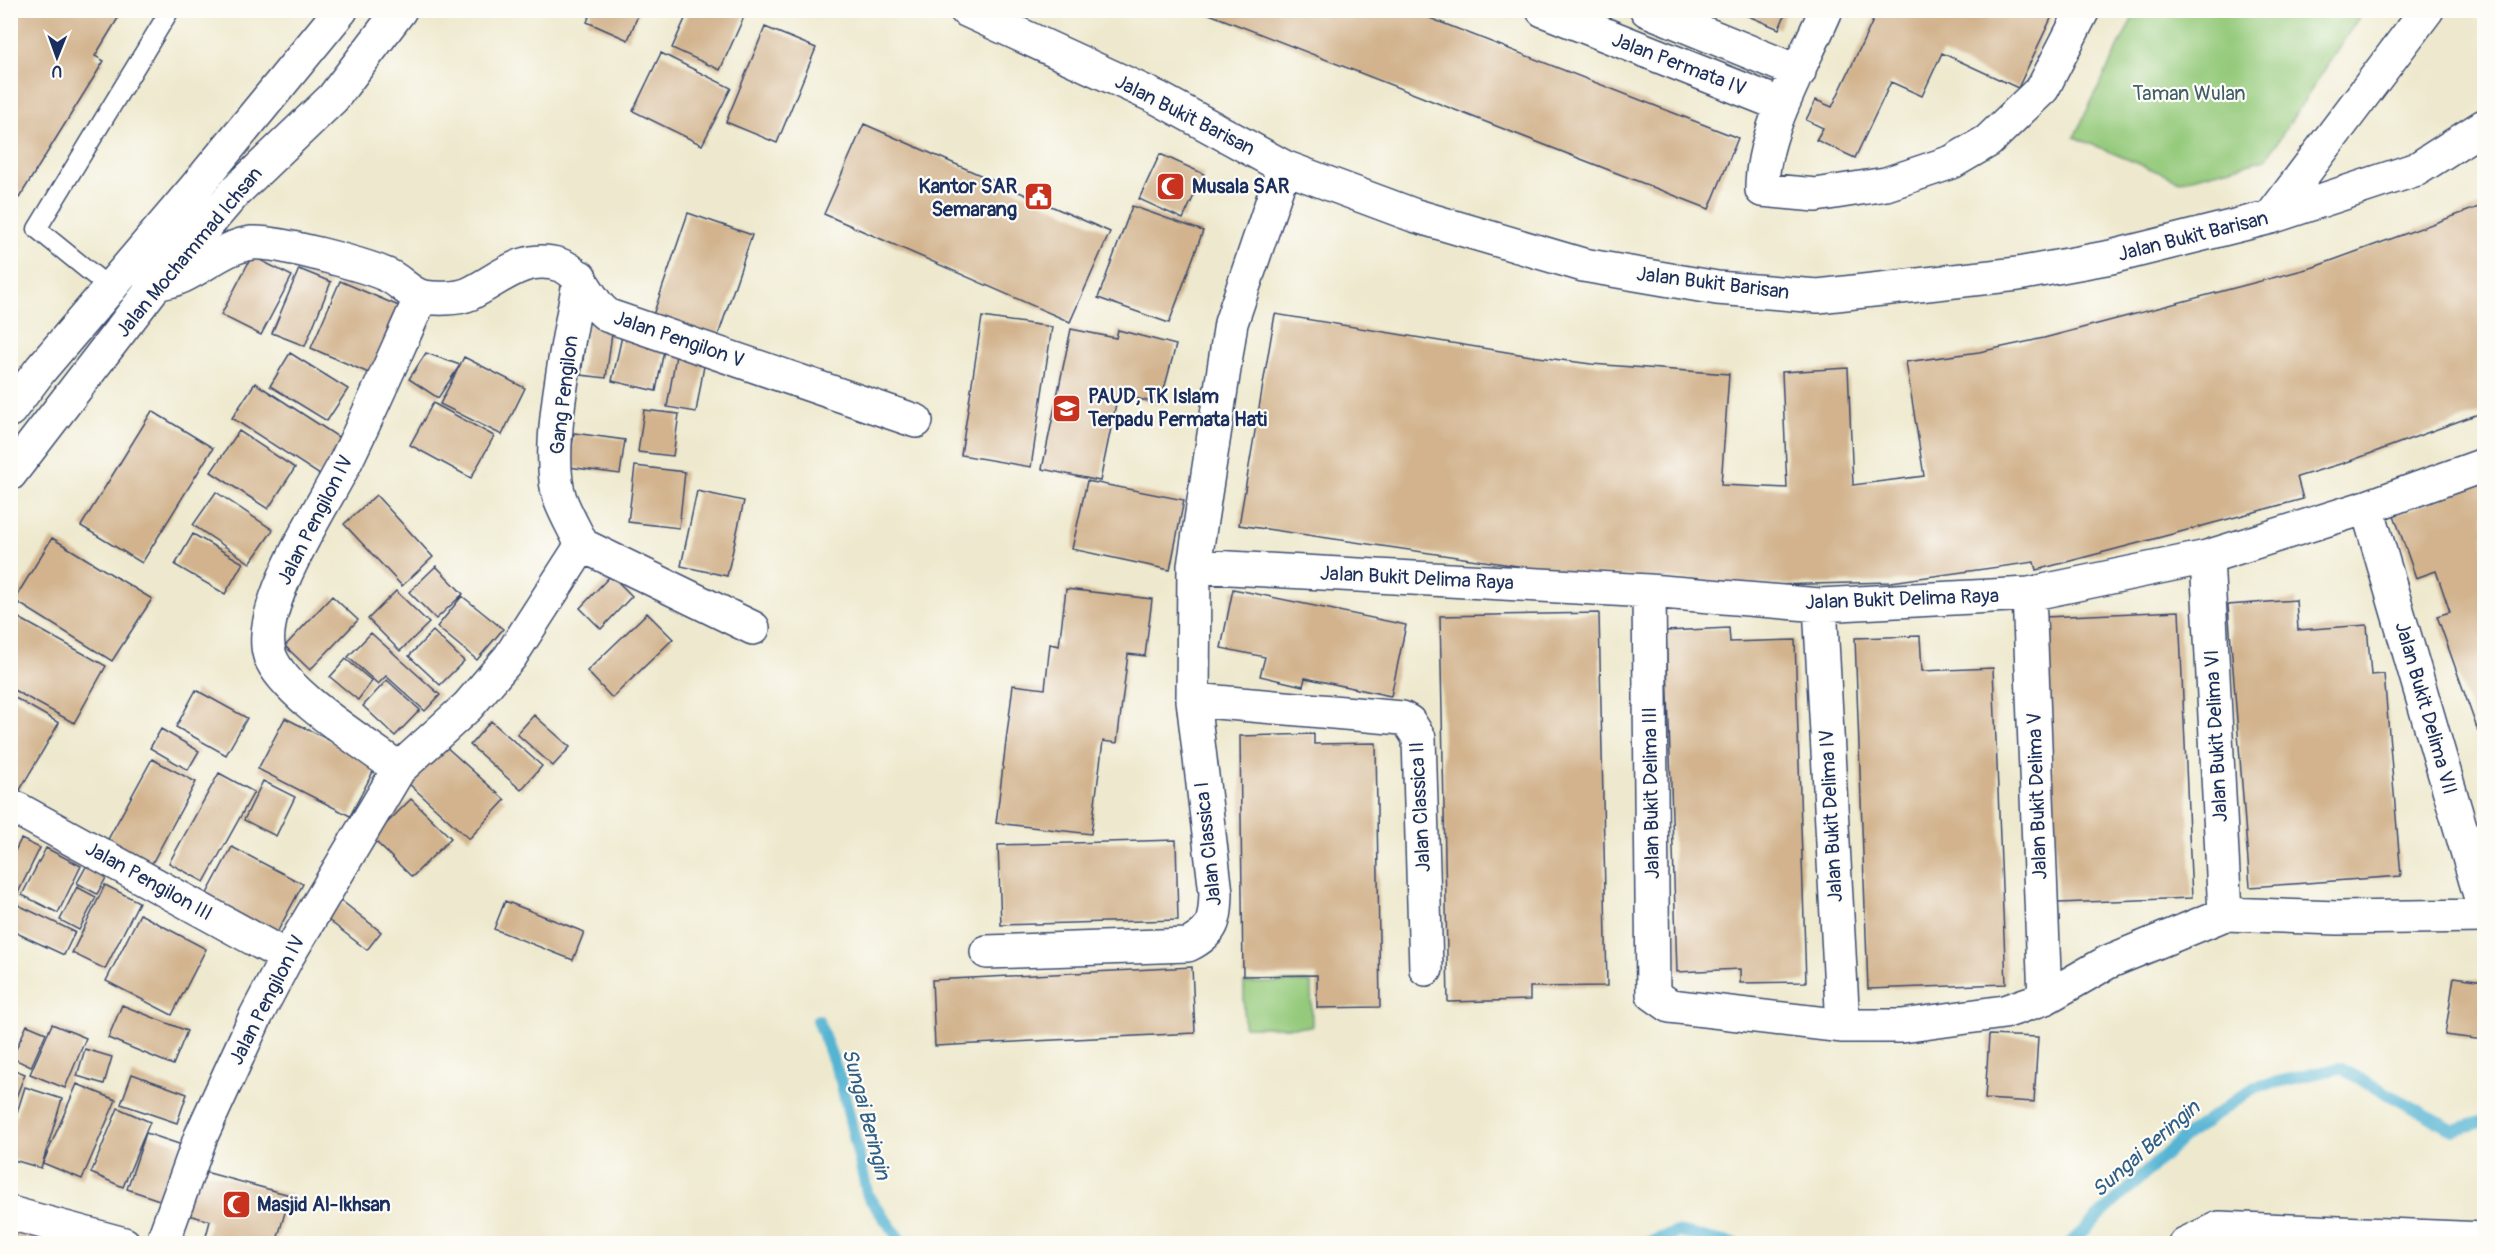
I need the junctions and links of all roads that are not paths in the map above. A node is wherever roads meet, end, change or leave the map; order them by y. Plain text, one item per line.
1 (170, 10) edge
2 (341, 10) edge
3 (400, 10) edge
4 (1543, 10) edge
5 (1647, 10) edge
6 (1826, 10) edge
7 (2083, 10) edge
8 (2427, 10) edge
9 (975, 12) edge
10 (1799, 72) junction
11 (1782, 105) junction
12 (2484, 126) edge
13 (1284, 167) junction
14 (2271, 217) junction
15 (131, 262) junction
16 (580, 277) junction
17 (157, 283) junction
18 (110, 288) junction
19 (422, 297) junction
20 (137, 310) junction
21 (10, 410) edge
22 (916, 421) dead end
23 (2484, 465) edge
24 (10, 474) edge
25 (2367, 507) junction
26 (582, 545) junction
27 (2207, 557) junction
28 (1194, 566) junction
29 (1649, 591) junction
30 (2029, 594) junction
31 (1820, 605) junction
32 (753, 628) dead end
33 (1192, 700) junction
34 (399, 769) junction
35 (10, 805) edge
36 (2484, 909) edge
37 (2225, 914) junction
38 (2484, 916) edge
39 (987, 952) dead end
40 (287, 957) junction
41 (1426, 969) dead end
42 (2045, 998) junction
43 (1843, 1026) junction
44 (10, 1213) edge
45 (2484, 1239) edge
46 (124, 1244) edge
47 (162, 1244) edge
48 (2185, 1244) edge

1 - 18 lane
2 - 15 street, Jalan Mochammad Ichsan
3 - 17 street, Jalan Mochammad Ichsan
4 - 11 street, Jalan Permata IV
5 - 10 street, Jalan Permata IV
6 - 10 street
7 - 11 street
8 - 14 street
9 - 13 street, Jalan Bukit Barisan
10 - 11 street
12 - 14 street, Jalan Bukit Barisan
13 - 14 street, Jalan Bukit Barisan
13 - 28 street, Jalan Classica I
15 - 17 street
15 - 18 street, Jalan Mochammad Ichsan
16 - 19 street
16 - 22 street, Jalan Pengilon V
16 - 26 street, Gang Pengilon
17 - 19 street
17 - 20 street, Jalan Mochammad Ichsan
18 - 20 lane
18 - 21 street, Jalan Mochammad Ichsan
19 - 34 street, Jalan Pengilon IV
20 - 24 street, Jalan Mochammad Ichsan
23 - 25 street, Jalan Bukit Delima Raya
25 - 27 street, Jalan Bukit Delima Raya
25 - 36 street, Jalan Bukit Delima VII
26 - 32 street
26 - 34 street, Jalan Pengilon IV
27 - 30 street, Jalan Bukit Delima Raya
27 - 37 street, Jalan Bukit Delima VI
28 - 29 street, Jalan Bukit Delima Raya
28 - 33 street, Jalan Classica I
29 - 31 street, Jalan Bukit Delima Raya
29 - 43 street, Jalan Bukit Delima III
30 - 31 street, Jalan Bukit Delima Raya
30 - 42 street, Jalan Bukit Delima V
31 - 43 street, Jalan Bukit Delima IV
33 - 39 street, Jalan Classica I
33 - 41 street, Jalan Classica II
34 - 40 street, Jalan Pengilon IV
35 - 40 street, Jalan Pengilon III
37 - 38 street
37 - 42 street
40 - 47 street, Jalan Pengilon IV
42 - 43 street
44 - 46 street
45 - 48 street

